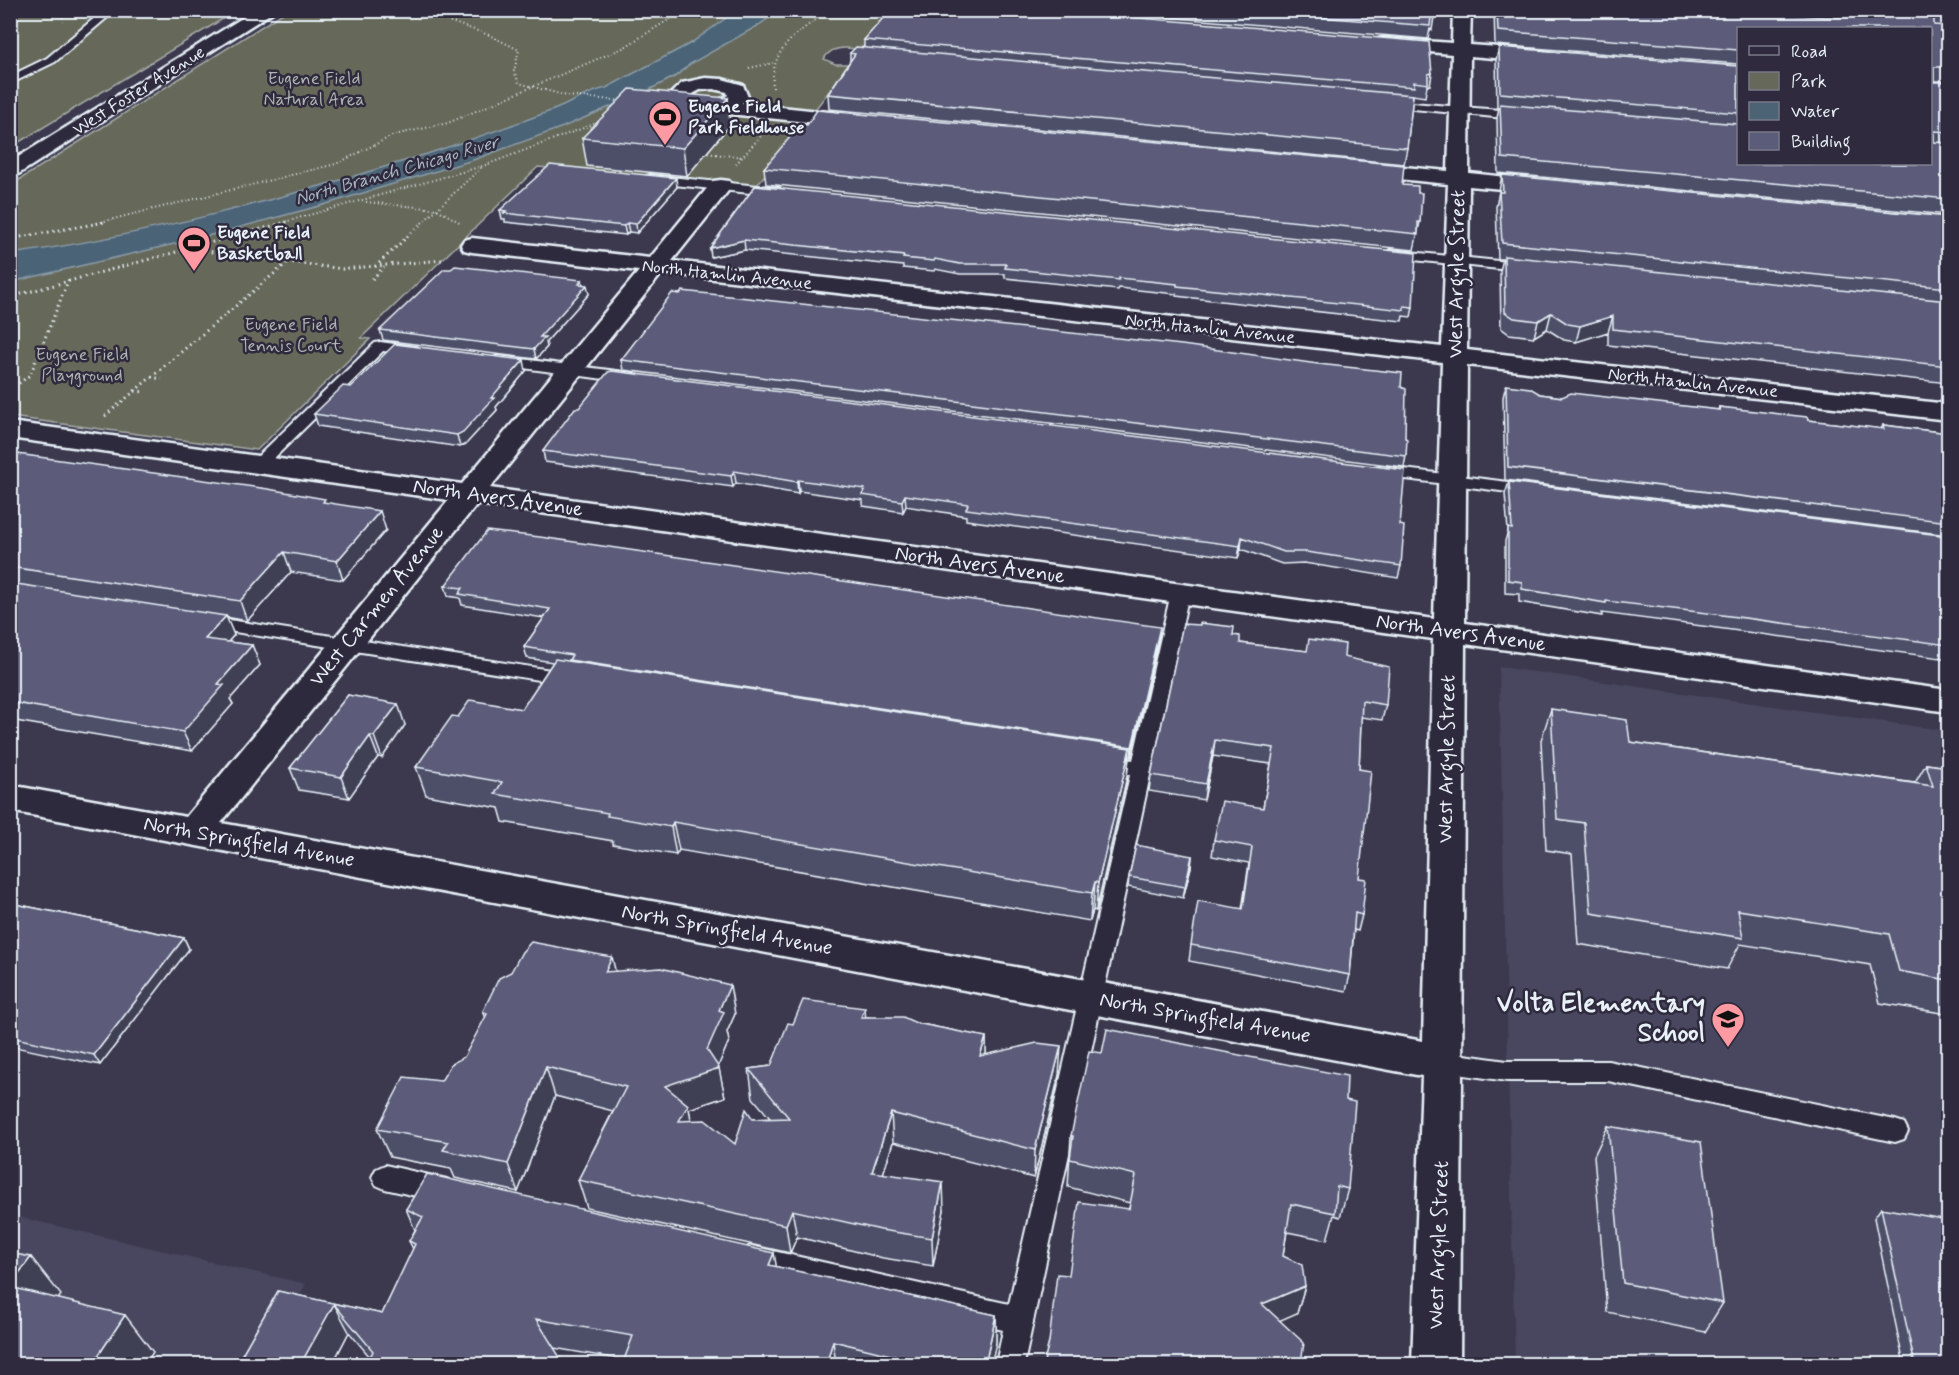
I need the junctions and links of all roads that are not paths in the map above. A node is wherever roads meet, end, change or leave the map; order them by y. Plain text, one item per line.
1 (111, 10) edge
2 (268, 10) edge
3 (1462, 10) edge
4 (1363, 42) edge
5 (1462, 50) junction
6 (1555, 57) edge
7 (10, 81) edge
8 (1370, 102) edge
9 (719, 107) edge
10 (1460, 110) junction
11 (1533, 116) edge
12 (876, 123) edge
13 (1340, 167) edge
14 (10, 171) edge
15 (729, 175) junction
16 (634, 177) edge
17 (1459, 178) junction
18 (1571, 189) edge
19 (790, 193) edge
20 (468, 235) road end
21 (1372, 252) edge
22 (1457, 261) junction
23 (654, 267) junction
24 (1548, 270) edge
25 (428, 352) edge
26 (1455, 357) junction
27 (487, 360) edge
28 (570, 370) junction
29 (652, 380) edge
30 (1948, 412) edge
31 (10, 430) edge
32 (259, 464) junction
33 (1361, 469) edge
34 (1452, 480) junction
35 (1551, 493) edge
36 (469, 494) junction
37 (1180, 593) junction
38 (188, 619) edge
39 (1449, 631) junction
40 (347, 644) junction
41 (589, 682) edge
42 (1948, 701) edge
43 (1083, 760) edge
44 (1141, 769) junction
45 (10, 798) edge
46 (194, 832) junction
47 (1091, 997) junction
48 (1443, 1062) junction
49 (1895, 1131) dead end
50 (386, 1177) dead end
51 (466, 1195) edge
52 (731, 1255) edge
53 (1019, 1320) junction
54 (1010, 1365) edge
55 (1436, 1365) edge

1 - 7 lane
2 - 14 street, West Foster Avenue
3 - 5 street, West Argyle Street
4 - 5 street
5 - 6 street
5 - 10 street, West Argyle Street
8 - 10 lane
9 - 12 street
10 - 11 lane
10 - 17 street, West Argyle Street
13 - 17 street
15 - 16 lane
15 - 19 lane
15 - 23 street, West Carmen Avenue
17 - 18 street
17 - 22 street, West Argyle Street
20 - 23 street, North Hamlin Avenue
21 - 22 lane
22 - 24 lane
22 - 26 street, West Argyle Street
23 - 26 street, North Hamlin Avenue
23 - 28 street, West Carmen Avenue
25 - 32 lane
26 - 30 street, North Hamlin Avenue
26 - 34 street, West Argyle Street
27 - 28 lane
28 - 29 lane
28 - 36 street, West Carmen Avenue
31 - 32 street, North Avers Avenue
32 - 36 street, North Avers Avenue
33 - 34 lane
34 - 35 lane
34 - 39 street, West Argyle Street
36 - 37 street, North Avers Avenue
36 - 40 street, West Carmen Avenue
37 - 39 street, North Avers Avenue
37 - 44 lane
38 - 40 lane
39 - 42 street, North Avers Avenue
39 - 48 street, West Argyle Street
40 - 41 lane
40 - 46 street, West Carmen Avenue
43 - 44 lane
44 - 47 lane
45 - 46 street, North Springfield Avenue
46 - 47 street, North Springfield Avenue
47 - 48 street, North Springfield Avenue
47 - 53 lane
48 - 49 lane
48 - 55 street, West Argyle Street
50 - 51 lane
52 - 53 lane
53 - 54 lane

